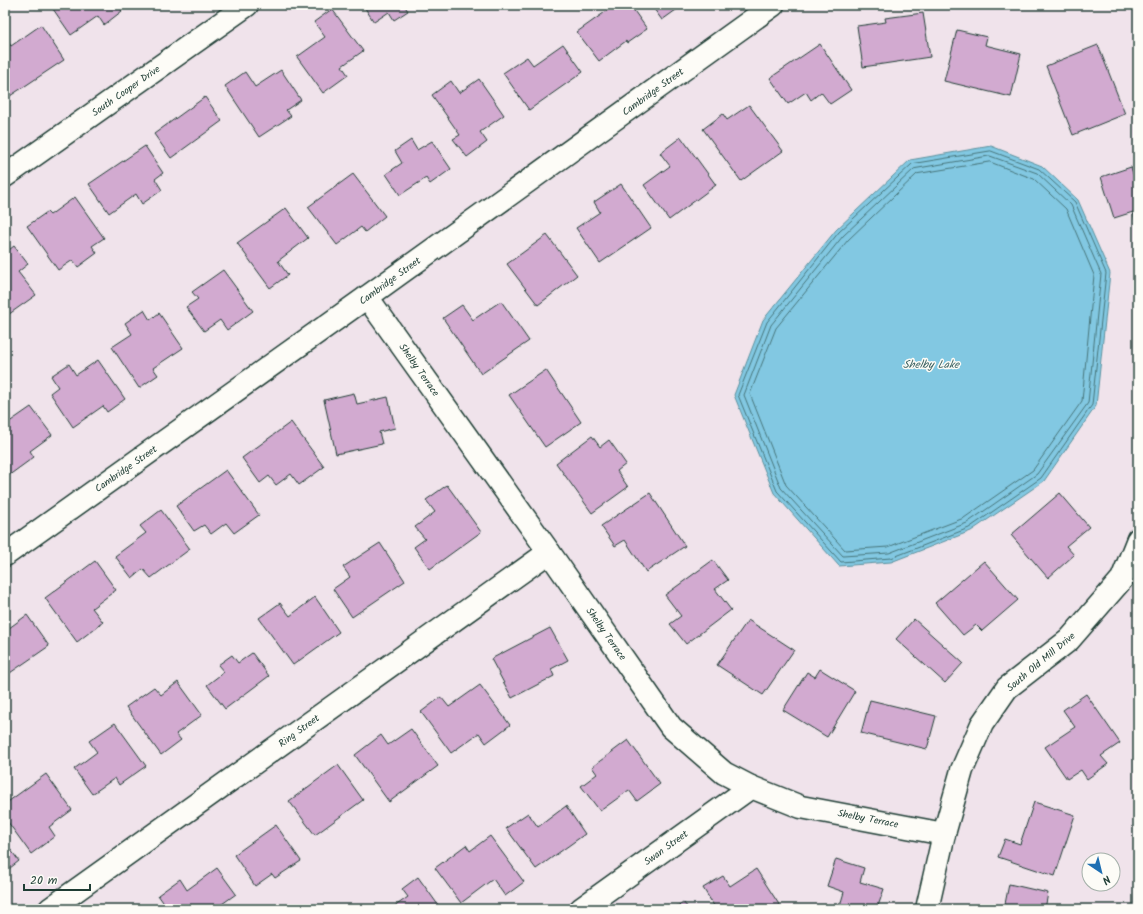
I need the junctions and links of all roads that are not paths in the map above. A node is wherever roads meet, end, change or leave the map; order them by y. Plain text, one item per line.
1 (247, 5) edge
2 (773, 5) edge
3 (5, 176) edge
4 (367, 297) junction
5 (1138, 540) edge
6 (548, 552) junction
7 (5, 555) edge
8 (751, 786) junction
9 (944, 834) junction
10 (50, 909) edge
11 (581, 909) edge
12 (927, 909) edge

1 - 3 street, South Cooper Drive
2 - 4 street, Cambridge Street
4 - 6 street, Shelby Terrace
4 - 7 street, Cambridge Street
5 - 9 street, South Old Mill Drive
6 - 8 street, Shelby Terrace
6 - 10 street, Ring Street
8 - 9 street, Shelby Terrace
8 - 11 street, Swan Street
9 - 12 street, South Old Mill Drive

